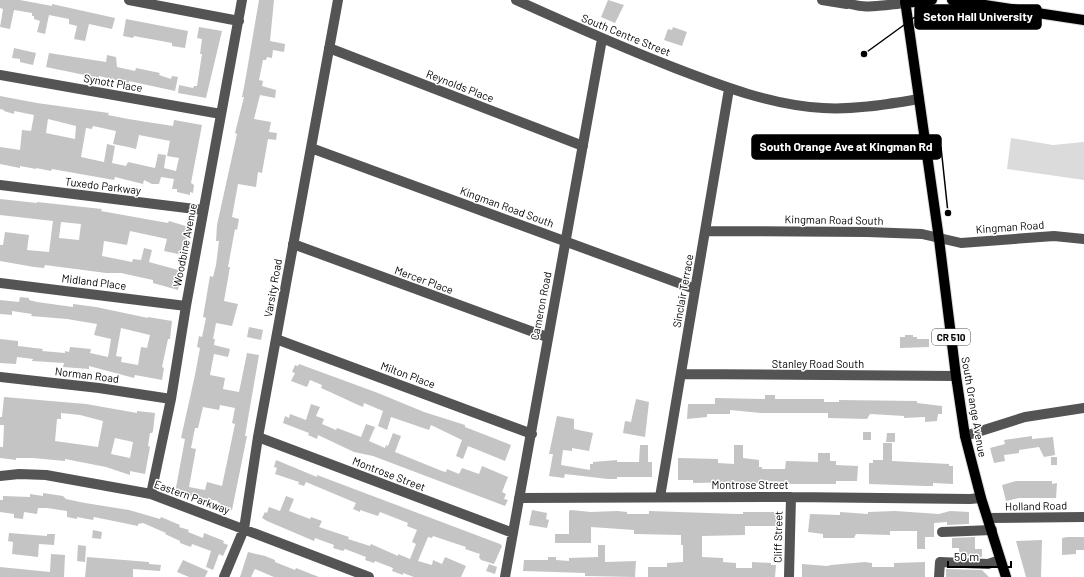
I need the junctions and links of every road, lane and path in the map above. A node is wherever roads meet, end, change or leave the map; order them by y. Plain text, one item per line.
1 (129, 0) edge
2 (242, 0) edge
3 (338, 0) edge
4 (516, 0) edge
5 (822, 0) edge
6 (932, 0) edge
7 (952, 0) edge
8 (844, 2) edge
9 (905, 2) edge
10 (1084, 20) edge
11 (239, 21) junction
12 (602, 39) junction
13 (329, 48) junction
14 (0, 75) edge
15 (729, 89) junction
16 (919, 99) junction
17 (221, 114) junction
18 (583, 146) junction
19 (311, 148) junction
20 (0, 185) edge
21 (204, 210) junction
22 (705, 231) junction
23 (939, 239) junction
24 (1084, 239) edge
25 (566, 242) junction
26 (293, 244) junction
27 (0, 283) edge
28 (695, 289) junction
29 (186, 306) junction
30 (547, 338) junction
31 (276, 339) junction
32 (681, 374) junction
33 (956, 376) junction
34 (0, 377) edge
35 (170, 399) junction
36 (1084, 408) edge
37 (532, 434) junction
38 (965, 436) junction
39 (258, 437) junction
40 (0, 476) edge
41 (151, 494) junction
42 (660, 497) junction
43 (791, 497) junction
44 (519, 498) junction
45 (982, 498) junction
46 (1084, 517) edge
47 (988, 518) junction
48 (244, 529) junction
49 (992, 530) junction
50 (942, 532) dead end
51 (513, 533) junction
52 (1000, 560) junction
53 (224, 577) edge
54 (369, 577) edge
55 (505, 577) edge
56 (790, 577) edge
57 (939, 577) edge
58 (1006, 577) edge

1 - 11 street
2 - 11 street, Woodbine Avenue
3 - 13 street, Varsity Road
4 - 12 street, South Centre Street
5 - 8 street
6 - 9 main road
7 - 10 main road
8 - 9 street
9 - 16 main road, South Orange Avenue / CR 510
11 - 17 street, Woodbine Avenue
12 - 15 street, South Centre Street
12 - 18 street, Cameron Road
13 - 18 street, Reynolds Place
13 - 19 street, Varsity Road
14 - 17 street, Synott Place
15 - 16 street, South Centre Street
15 - 22 street, Sinclair Terrace
16 - 23 main road, South Orange Avenue / CR 510
17 - 21 street, Woodbine Avenue
18 - 25 street, Cameron Road
19 - 25 street, Kingman Road South
19 - 26 street, Varsity Road
20 - 21 street, Tuxedo Parkway
21 - 29 street, Woodbine Avenue
22 - 23 street, Kingman Road South
22 - 28 street, Sinclair Terrace
23 - 24 street, Kingman Road
23 - 33 main road, South Orange Avenue / CR 510
25 - 28 street, Kingman Road South
25 - 30 street, Cameron Road
26 - 30 street, Mercer Place
26 - 31 street, Varsity Road
27 - 29 street, Midland Place
28 - 32 street, Sinclair Terrace
29 - 35 street, Woodbine Avenue
30 - 37 street, Cameron Road
31 - 37 street, Milton Place
31 - 39 street, Varsity Road
32 - 33 street, Stanley Road South
32 - 42 street, Sinclair Terrace
33 - 38 main road, South Orange Avenue / CR 510
34 - 35 street, Norman Road
35 - 41 street, Woodbine Avenue
36 - 38 street
37 - 44 street, Cameron Road
38 - 45 main road, South Orange Avenue / CR 510
39 - 48 street, Varsity Road
39 - 51 street, Montrose Street
40 - 41 street, Eastern Parkway
41 - 48 street, Eastern Parkway
42 - 43 street, Montrose Street
42 - 44 street, Montrose Street
43 - 45 street, Montrose Street
43 - 56 street, Cliff Street
44 - 51 street, Cameron Road
45 - 47 main road, South Orange Avenue / CR 510
46 - 47 street, Holland Road
47 - 49 main road, South Orange Avenue / CR 510
48 - 53 street, Varsity Road
48 - 54 street, Eastern Parkway
49 - 50 street
49 - 52 main road, South Orange Avenue / CR 510
51 - 55 street, Cameron Road
52 - 57 street
52 - 58 main road, South Orange Avenue / CR 510

